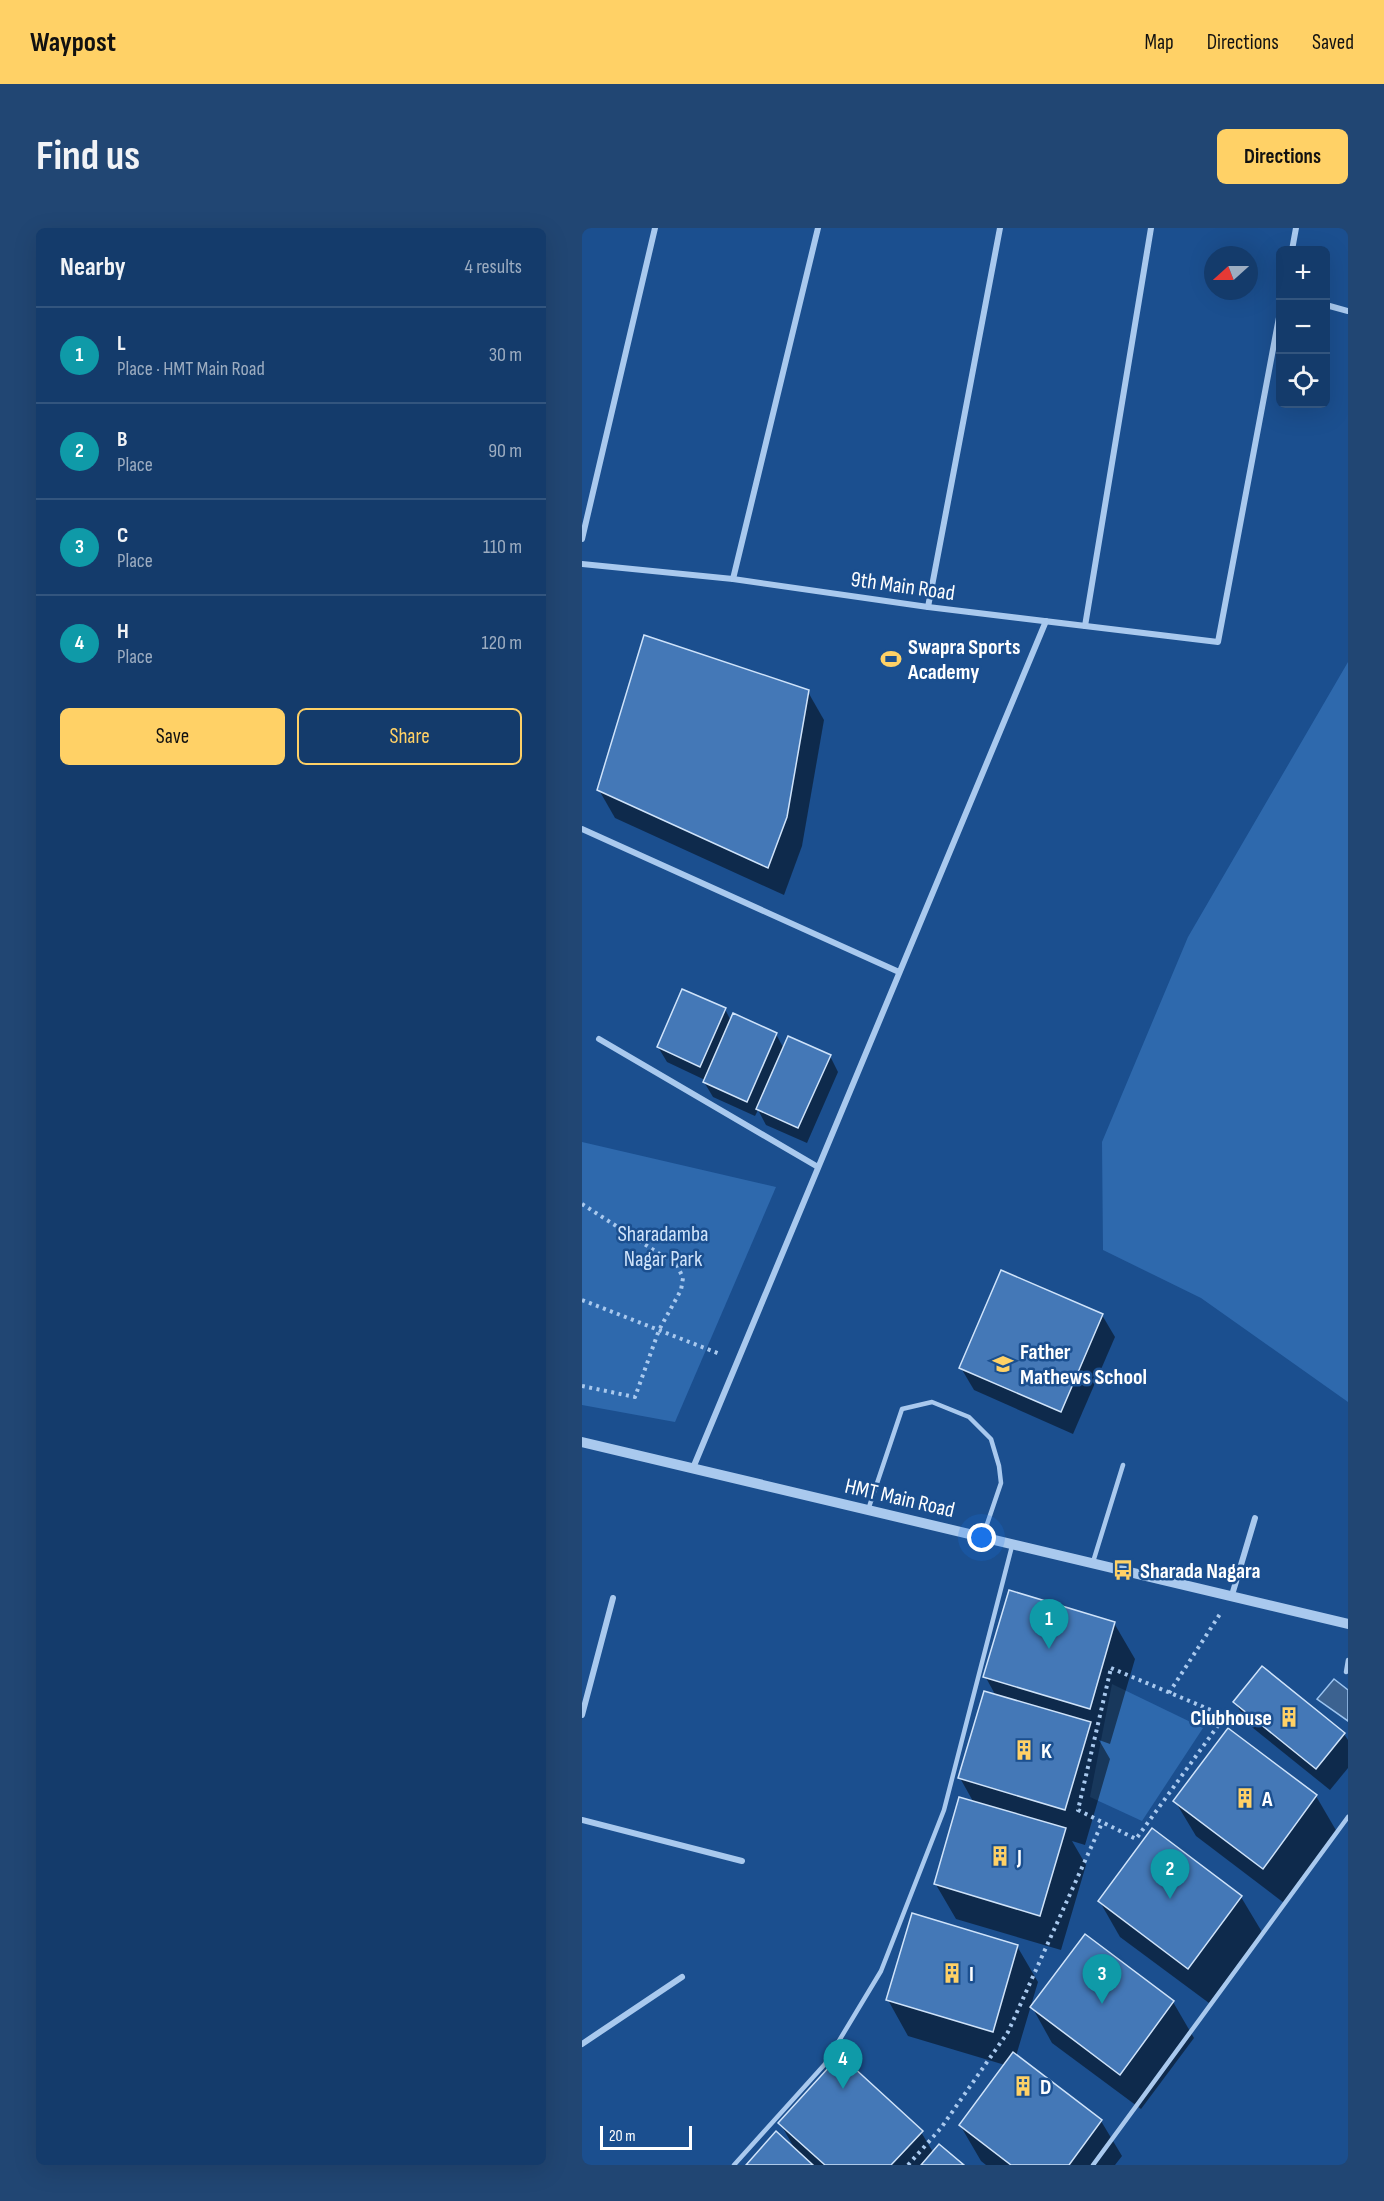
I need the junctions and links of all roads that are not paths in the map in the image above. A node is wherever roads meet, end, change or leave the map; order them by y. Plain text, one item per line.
1 (655, 228) edge
2 (818, 228) edge
3 (1000, 228) edge
4 (1151, 228) edge
5 (1296, 228) edge
6 (1293, 246) edge
7 (1330, 306) edge
8 (1348, 310) edge
9 (1276, 338) edge
10 (582, 539) edge
11 (582, 564) edge
12 (733, 579) junction
13 (928, 607) junction
14 (1046, 621) junction
15 (1085, 626) junction
16 (582, 829) edge
17 (899, 972) junction
18 (599, 1039) dead end
19 (818, 1167) junction
20 (582, 1442) edge
21 (1123, 1465) dead end
22 (693, 1468) junction
23 (868, 1510) junction
24 (1255, 1518) dead end
25 (983, 1536) junction
26 (1012, 1544) junction
27 (1093, 1562) junction
28 (1232, 1596) junction
29 (613, 1598) dead end
30 (1348, 1624) edge
31 (1348, 1660) edge
32 (1346, 1672) dead end
33 (582, 1714) edge
34 (1348, 1817) edge
35 (582, 1820) edge
36 (742, 1861) dead end
37 (682, 1977) dead end
38 (582, 2044) edge
39 (734, 2165) edge
40 (1093, 2165) edge

1 - 10 street
2 - 12 street
3 - 13 street
4 - 15 street
5 - 6 street
7 - 8 street
9 - 15 street, 9th Main Road
11 - 12 street, 9th Main Road
12 - 13 street, 9th Main Road
13 - 14 street, 9th Main Road
14 - 15 street, 9th Main Road
14 - 17 street
16 - 17 street
17 - 19 street
18 - 19 street
19 - 22 street
20 - 22 street, HMT Main Road
21 - 27 lane
22 - 23 street, HMT Main Road
23 - 25 street, HMT Main Road
23 - 25 lane
24 - 28 street
25 - 26 street, HMT Main Road
26 - 27 street, HMT Main Road
26 - 39 lane
27 - 28 street, HMT Main Road
28 - 30 street, HMT Main Road
29 - 33 street
31 - 32 lane
34 - 40 lane
35 - 36 street
37 - 38 street

